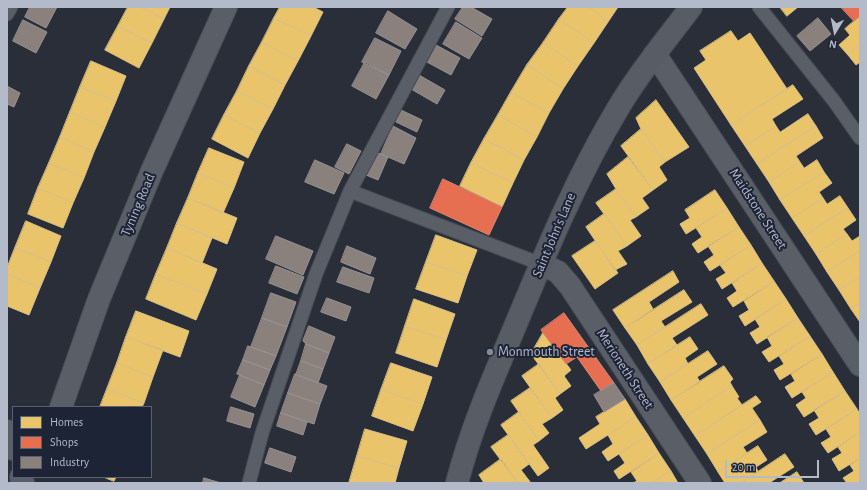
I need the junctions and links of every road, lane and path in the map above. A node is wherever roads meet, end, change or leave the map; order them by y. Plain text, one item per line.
1 (11, 7) edge
2 (226, 7) edge
3 (448, 7) edge
4 (691, 7) edge
5 (759, 7) edge
6 (7, 14) edge
7 (655, 54) junction
8 (860, 138) edge
9 (350, 190) junction
10 (541, 264) junction
11 (860, 365) edge
12 (61, 406) edge
13 (7, 431) edge
14 (12, 446) edge
15 (249, 483) edge
16 (456, 483) edge
17 (700, 483) edge

1 - 6 lane
2 - 12 street, Tyning Road
3 - 9 lane
4 - 7 street, Saint John's Lane
5 - 8 lane
7 - 10 street, Saint John's Lane
7 - 11 street, Maidstone Street
9 - 10 lane
9 - 15 lane
10 - 16 street, Saint John's Lane
10 - 17 street, Merioneth Street
13 - 14 street

